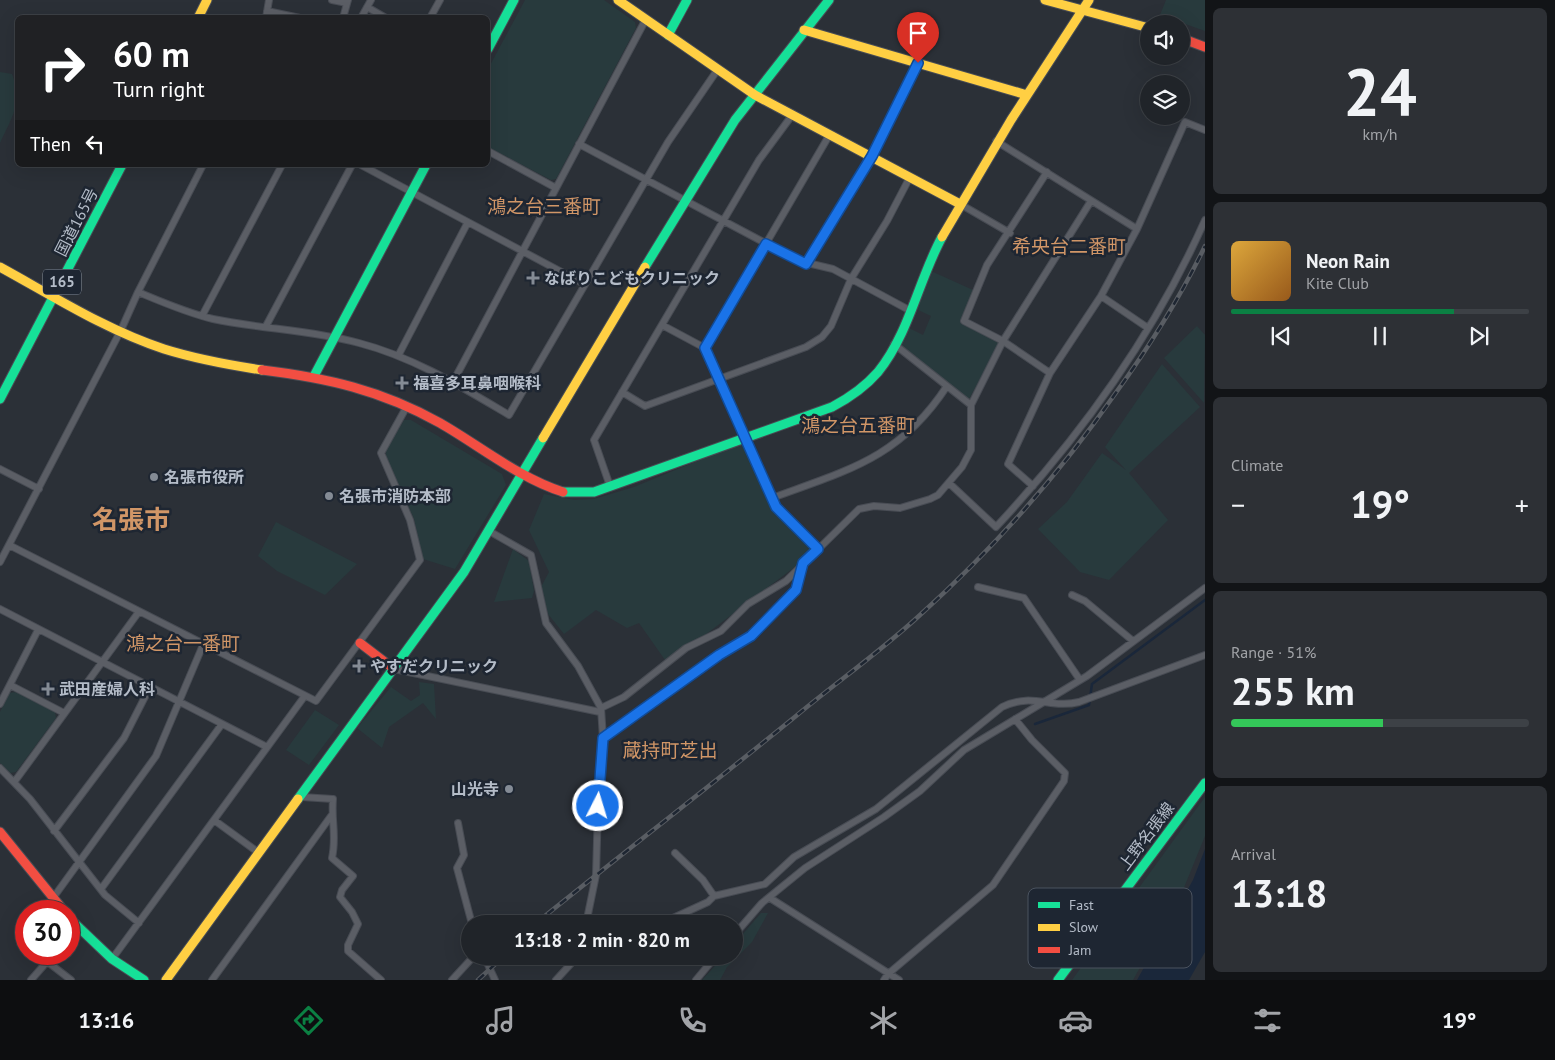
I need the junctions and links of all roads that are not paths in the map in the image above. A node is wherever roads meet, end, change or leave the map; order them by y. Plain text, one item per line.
1 (207, 0) edge
2 (269, 0) edge
3 (332, 0) edge
4 (370, 0) edge
5 (440, 0) edge
6 (514, 0) edge
7 (618, 0) edge
8 (687, 0) edge
9 (829, 0) edge
10 (1045, 0) edge
11 (1089, 0) edge
12 (348, 1) edge
13 (367, 7) junction
14 (1082, 10) junction
15 (266, 14) edge
16 (200, 15) edge
17 (343, 15) edge
18 (363, 15) edge
19 (381, 15) edge
20 (432, 15) edge
21 (646, 19) junction
22 (1140, 26) edge
23 (804, 30) junction
24 (668, 35) junction
25 (1190, 41) edge
26 (490, 45) edge
27 (1205, 47) edge
28 (918, 63) junction
29 (718, 69) junction
30 (755, 95) junction
31 (1027, 95) junction
32 (793, 114) junction
33 (1205, 130) edge
34 (830, 134) junction
35 (996, 141) junction
36 (579, 144) junction
37 (490, 152) edge
38 (872, 156) junction
39 (121, 167) edge
40 (202, 167) edge
41 (281, 167) edge
42 (351, 167) edge
43 (365, 167) edge
44 (425, 167) edge
45 (1047, 172) junction
46 (910, 177) junction
47 (647, 180) junction
48 (556, 188) junction
49 (412, 192) junction
50 (684, 200) junction
51 (1091, 201) junction
52 (960, 204) junction
53 (722, 220) junction
54 (1205, 220) edge
55 (468, 222) junction
56 (1137, 229) junction
57 (1010, 233) junction
58 (766, 244) junction
59 (523, 251) junction
60 (806, 264) junction
61 (0, 267) edge
62 (851, 279) junction
63 (584, 284) junction
64 (138, 292) junction
65 (55, 296) junction
66 (1102, 296) junction
67 (909, 310) junction
68 (202, 316) junction
69 (662, 325) junction
70 (266, 326) junction
71 (1148, 328) junction
72 (122, 330) junction
73 (334, 337) junction
74 (1003, 341) junction
75 (894, 344) junction
76 (705, 348) junction
77 (398, 356) junction
78 (1050, 373) junction
79 (314, 376) junction
80 (718, 379) junction
81 (453, 382) junction
82 (947, 386) junction
83 (622, 392) junction
84 (0, 399) edge
85 (971, 405) junction
86 (407, 406) junction
87 (744, 438) junction
88 (0, 469) edge
89 (524, 473) junction
90 (949, 483) junction
91 (610, 486) junction
92 (1033, 486) junction
93 (39, 489) junction
94 (772, 498) junction
95 (489, 531) junction
96 (9, 545) junction
97 (818, 549) junction
98 (0, 562) edge
99 (803, 563) junction
100 (978, 587) dead end
101 (1205, 588) edge
102 (1072, 595) dead end
103 (0, 610) edge
104 (138, 612) junction
105 (38, 630) junction
106 (1133, 641) junction
107 (360, 643) junction
108 (203, 645) junction
109 (1205, 655) edge
110 (102, 662) junction
111 (394, 669) junction
112 (1080, 680) junction
113 (10, 685) junction
114 (150, 687) junction
115 (304, 697) junction
116 (179, 702) junction
117 (1046, 702) junction
118 (0, 704) edge
119 (600, 710) junction
120 (64, 713) junction
121 (1015, 719) junction
122 (222, 724) junction
123 (603, 738) junction
124 (267, 747) junction
125 (0, 768) edge
126 (15, 781) junction
127 (1205, 783) edge
128 (302, 797) junction
129 (331, 816) junction
130 (214, 820) junction
131 (458, 823) dead end
132 (54, 831) junction
133 (0, 832) edge
134 (259, 853) junction
135 (675, 853) dead end
136 (80, 862) junction
137 (1127, 888) edge
138 (101, 889) junction
139 (714, 896) junction
140 (53, 898) joint
141 (770, 898) junction
142 (470, 915) edge
143 (588, 915) edge
144 (680, 915) edge
145 (139, 923) junction
146 (743, 925) edge
147 (80, 928) edge
148 (112, 959) junction
149 (466, 965) edge
150 (488, 965) edge
151 (570, 965) edge
152 (708, 965) edge
153 (1067, 968) edge
154 (886, 977) edge
155 (31, 980) edge
156 (72, 980) edge
157 (144, 980) edge
158 (166, 980) edge
159 (212, 980) edge
160 (381, 980) edge
161 (452, 980) edge
162 (495, 980) edge
163 (556, 980) edge
164 (696, 980) edge
165 (899, 980) edge
166 (1058, 980) edge

1 - 16 main road
2 - 15 street
3 - 12 street
4 - 13 street
5 - 20 street
6 - 26 main road
7 - 21 main road
8 - 24 main road
9 - 23 main road
10 - 14 main road
11 - 14 main road
12 - 17 street
13 - 18 street
13 - 19 street
14 - 22 main road
14 - 31 main road
21 - 24 main road
21 - 36 street
23 - 28 main road
23 - 30 main road
24 - 29 main road
25 - 27 main road
28 - 31 main road
28 - 38 main road
29 - 30 main road
29 - 47 street
30 - 32 main road
30 - 50 main road
31 - 35 main road
32 - 34 main road
32 - 53 street
33 - 56 street
34 - 38 main road
34 - 58 street
35 - 45 street
35 - 52 main road
36 - 47 street
36 - 48 street
37 - 48 street
38 - 46 main road
38 - 60 street
39 - 65 main road, 国道165号 / 165
40 - 64 street
41 - 68 street
42 - 70 street
43 - 49 street
44 - 49 main road
45 - 51 street
45 - 57 street
46 - 52 main road
46 - 62 street
47 - 50 street
47 - 63 street
48 - 59 street
49 - 55 street
49 - 73 main road
50 - 53 street
50 - 89 main road
51 - 56 street
51 - 74 street
52 - 57 street
52 - 67 main road
53 - 58 street
53 - 69 street
54 - 71 street
55 - 59 street
55 - 77 street
56 - 66 street
57 - 74 street
58 - 60 street
58 - 76 street
59 - 63 street
59 - 81 street
60 - 62 street
61 - 65 main road
62 - 67 street
62 - 80 street
63 - 81 street
64 - 68 street
64 - 72 street
65 - 72 main road
65 - 84 main road, 国道165号 / 165
66 - 71 street
66 - 78 street
67 - 75 main road
68 - 70 street
69 - 76 street
69 - 83 street
70 - 73 street
71 - 92 street
72 - 79 main road
72 - 93 street
73 - 77 street
73 - 79 main road
74 - 78 street
74 - 85 street
75 - 82 street
75 - 87 main road
76 - 80 street
77 - 81 street
78 - 92 street
79 - 86 main road
80 - 83 street
80 - 87 street
82 - 85 street
82 - 94 street
83 - 91 street
85 - 90 street
86 - 89 main road
86 - 107 street
87 - 91 main road
87 - 94 street
88 - 93 street
89 - 91 main road
89 - 95 main road
90 - 92 street
90 - 97 street
93 - 96 street
94 - 97 street
95 - 111 main road
95 - 119 street
96 - 98 street
96 - 104 street
97 - 99 street
99 - 119 street
99 - 123 street
100 - 112 street
101 - 106 street
102 - 106 street
103 - 105 street
104 - 108 street
104 - 110 street
105 - 110 street
105 - 113 street
106 - 112 street
107 - 111 main road
107 - 115 street
108 - 115 street
108 - 116 street
109 - 117 street
110 - 114 street
110 - 120 street
111 - 119 street
111 - 128 main road
112 - 117 street
113 - 118 street
113 - 120 street
114 - 116 street
114 - 132 street
115 - 124 street
116 - 122 street
116 - 136 street
117 - 121 street
117 - 139 street
119 - 123 street
120 - 126 street
121 - 141 street
121 - 154 street
122 - 124 street
122 - 138 street
123 - 143 street
124 - 130 street
125 - 126 street
126 - 132 street
127 - 137 main road, 上野名張線
128 - 129 street
128 - 134 main road
129 - 159 street
129 - 160 street
130 - 134 street
130 - 145 street
131 - 142 street
132 - 136 street
133 - 140 main road
134 - 158 main road
135 - 139 street
136 - 138 street
136 - 140 street
138 - 145 street
139 - 144 street
141 - 146 street
141 - 154 street
145 - 148 street
147 - 148 main road
148 - 157 main road
149 - 161 street
150 - 162 street
151 - 163 street
152 - 164 street
153 - 166 main road, 上野名張線
154 - 165 street
155 - 156 street

